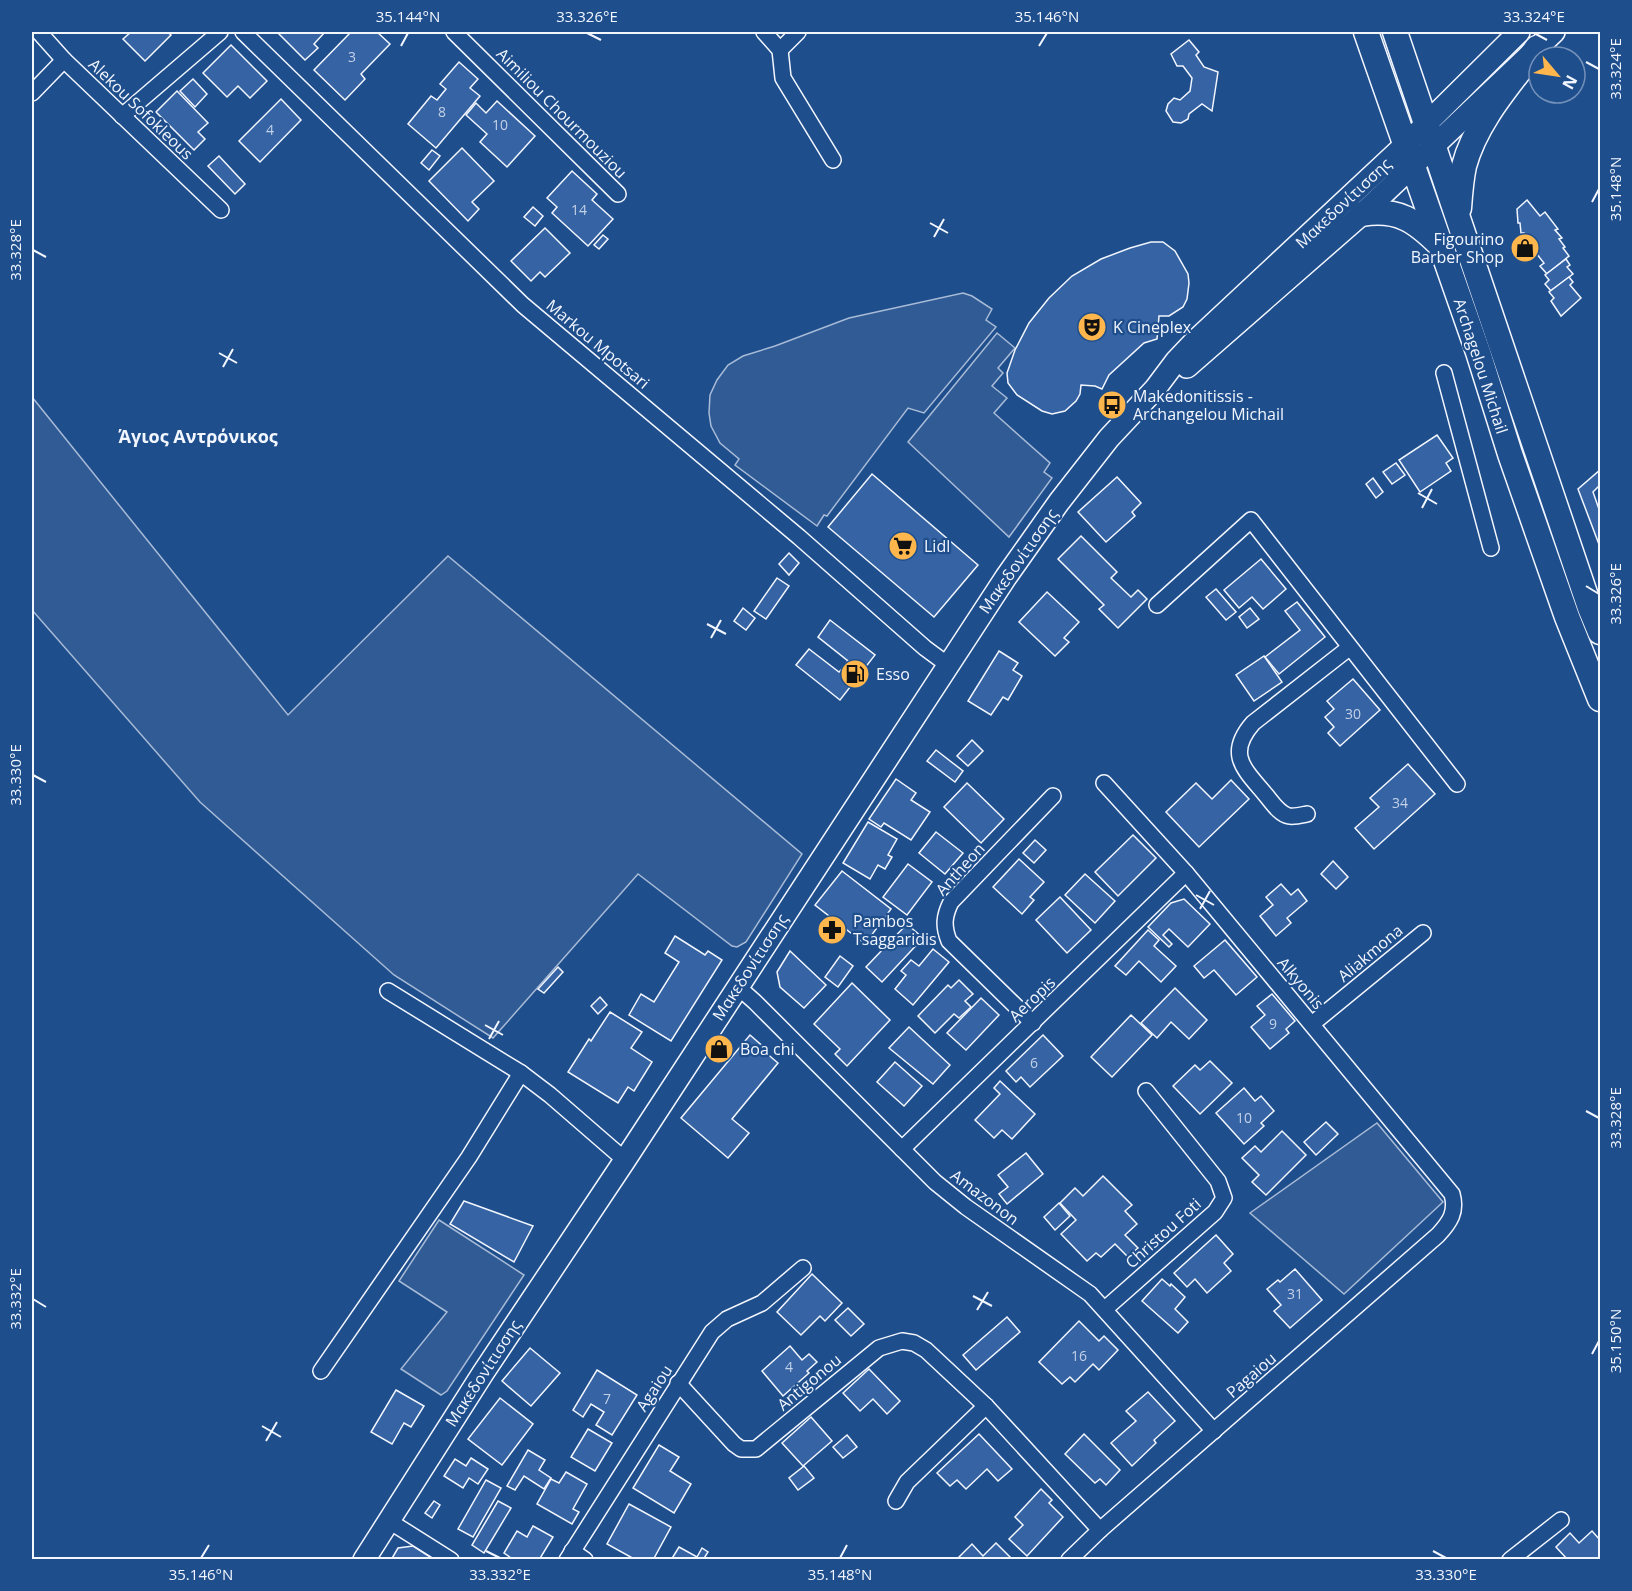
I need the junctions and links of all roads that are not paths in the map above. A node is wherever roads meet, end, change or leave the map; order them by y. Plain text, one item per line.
1 (39, 32) edge
2 (220, 32) edge
3 (243, 32) edge
4 (454, 32) edge
5 (764, 32) edge
6 (798, 32) edge
7 (1366, 32) edge
8 (1395, 32) edge
9 (1519, 32) edge
10 (1546, 40) edge
11 (780, 50) junction
12 (64, 60) junction
13 (32, 93) edge
14 (122, 116) junction
15 (1430, 134) junction
16 (1410, 154) junction
17 (833, 160) dead end
18 (618, 194) dead end
19 (221, 210) dead end
20 (1362, 214) junction
21 (1458, 216) junction
22 (1442, 247) junction
23 (1443, 373) dead end
24 (1155, 389) junction
25 (1491, 548) dead end
26 (1157, 605) dead end
27 (1600, 632) edge
28 (1349, 648) junction
29 (948, 665) junction
30 (1600, 699) edge
31 (1104, 783) dead end
32 (1457, 784) dead end
33 (1053, 796) dead end
34 (1307, 814) dead end
35 (1186, 873) junction
36 (1423, 933) dead end
37 (737, 986) junction
38 (388, 992) dead end
39 (1033, 1023) junction
40 (1312, 1024) junction
41 (522, 1073) junction
42 (1146, 1091) dead end
43 (902, 1149) junction
44 (625, 1160) junction
45 (1453, 1216) joint
46 (802, 1268) dead end
47 (1105, 1309) junction
48 (321, 1371) dead end
49 (678, 1383) junction
50 (986, 1406) junction
51 (1214, 1431) junction
52 (896, 1501) dead end
53 (1561, 1520) dead end
54 (389, 1521) junction
55 (1100, 1530) junction
56 (575, 1557) edge
57 (364, 1560) edge
58 (451, 1560) edge
59 (1069, 1560) edge
60 (1510, 1560) edge

1 - 12 street, Alekou Sofokleous
2 - 14 street
3 - 29 street, Markou Mpotsari
4 - 18 street, Aimiliou Chourmouziou
5 - 11 street
6 - 11 street
7 - 16 main road, Archagelou Michail
8 - 15 main road, Archagelou Michail
9 - 15 main road
10 - 15 main road
10 - 21 main road
11 - 17 street
12 - 13 street
12 - 14 street, Alekou Sofokleous
14 - 19 street, Alekou Sofokleous
15 - 16 main road
15 - 21 main road, Archagelou Michail
16 - 20 main road, Μακεδονίτισσης
16 - 22 main road, Archagelou Michail
16 - 24 main road, Μακεδονίτισσης
20 - 22 main road
20 - 24 main road, Μακεδονίτισσης
21 - 27 main road, Archagelou Michail
22 - 30 main road, Archagelou Michail
23 - 25 street
24 - 29 main road, Μακεδονίτισσης
26 - 28 street
28 - 32 street
28 - 34 street
29 - 37 main road, Μακεδονίτισσης
31 - 35 street, Alkyonis
33 - 39 street, Antheon
35 - 39 street, Aeropis
35 - 40 street, Alkyonis
36 - 40 street, Aliakmona
37 - 43 street, Amazonon
37 - 44 main road, Μακεδονίτισσης
38 - 41 street
39 - 43 street, Aeropis
40 - 45 street, Alkyonis
41 - 44 street
41 - 48 street
42 - 47 street, Christou Foti
43 - 47 street, Amazonon
44 - 54 main road, Μακεδονίτισσης
45 - 51 street, Pagaiou
46 - 49 street, Agaiou
47 - 51 street, Amazonon
49 - 50 street, Antigonou
49 - 56 street, Agaiou
50 - 52 street
50 - 55 street
51 - 55 street, Pagaiou
53 - 60 street
54 - 57 main road, Μακεδονίτισσης
54 - 58 street
55 - 59 street, Pagaiou

